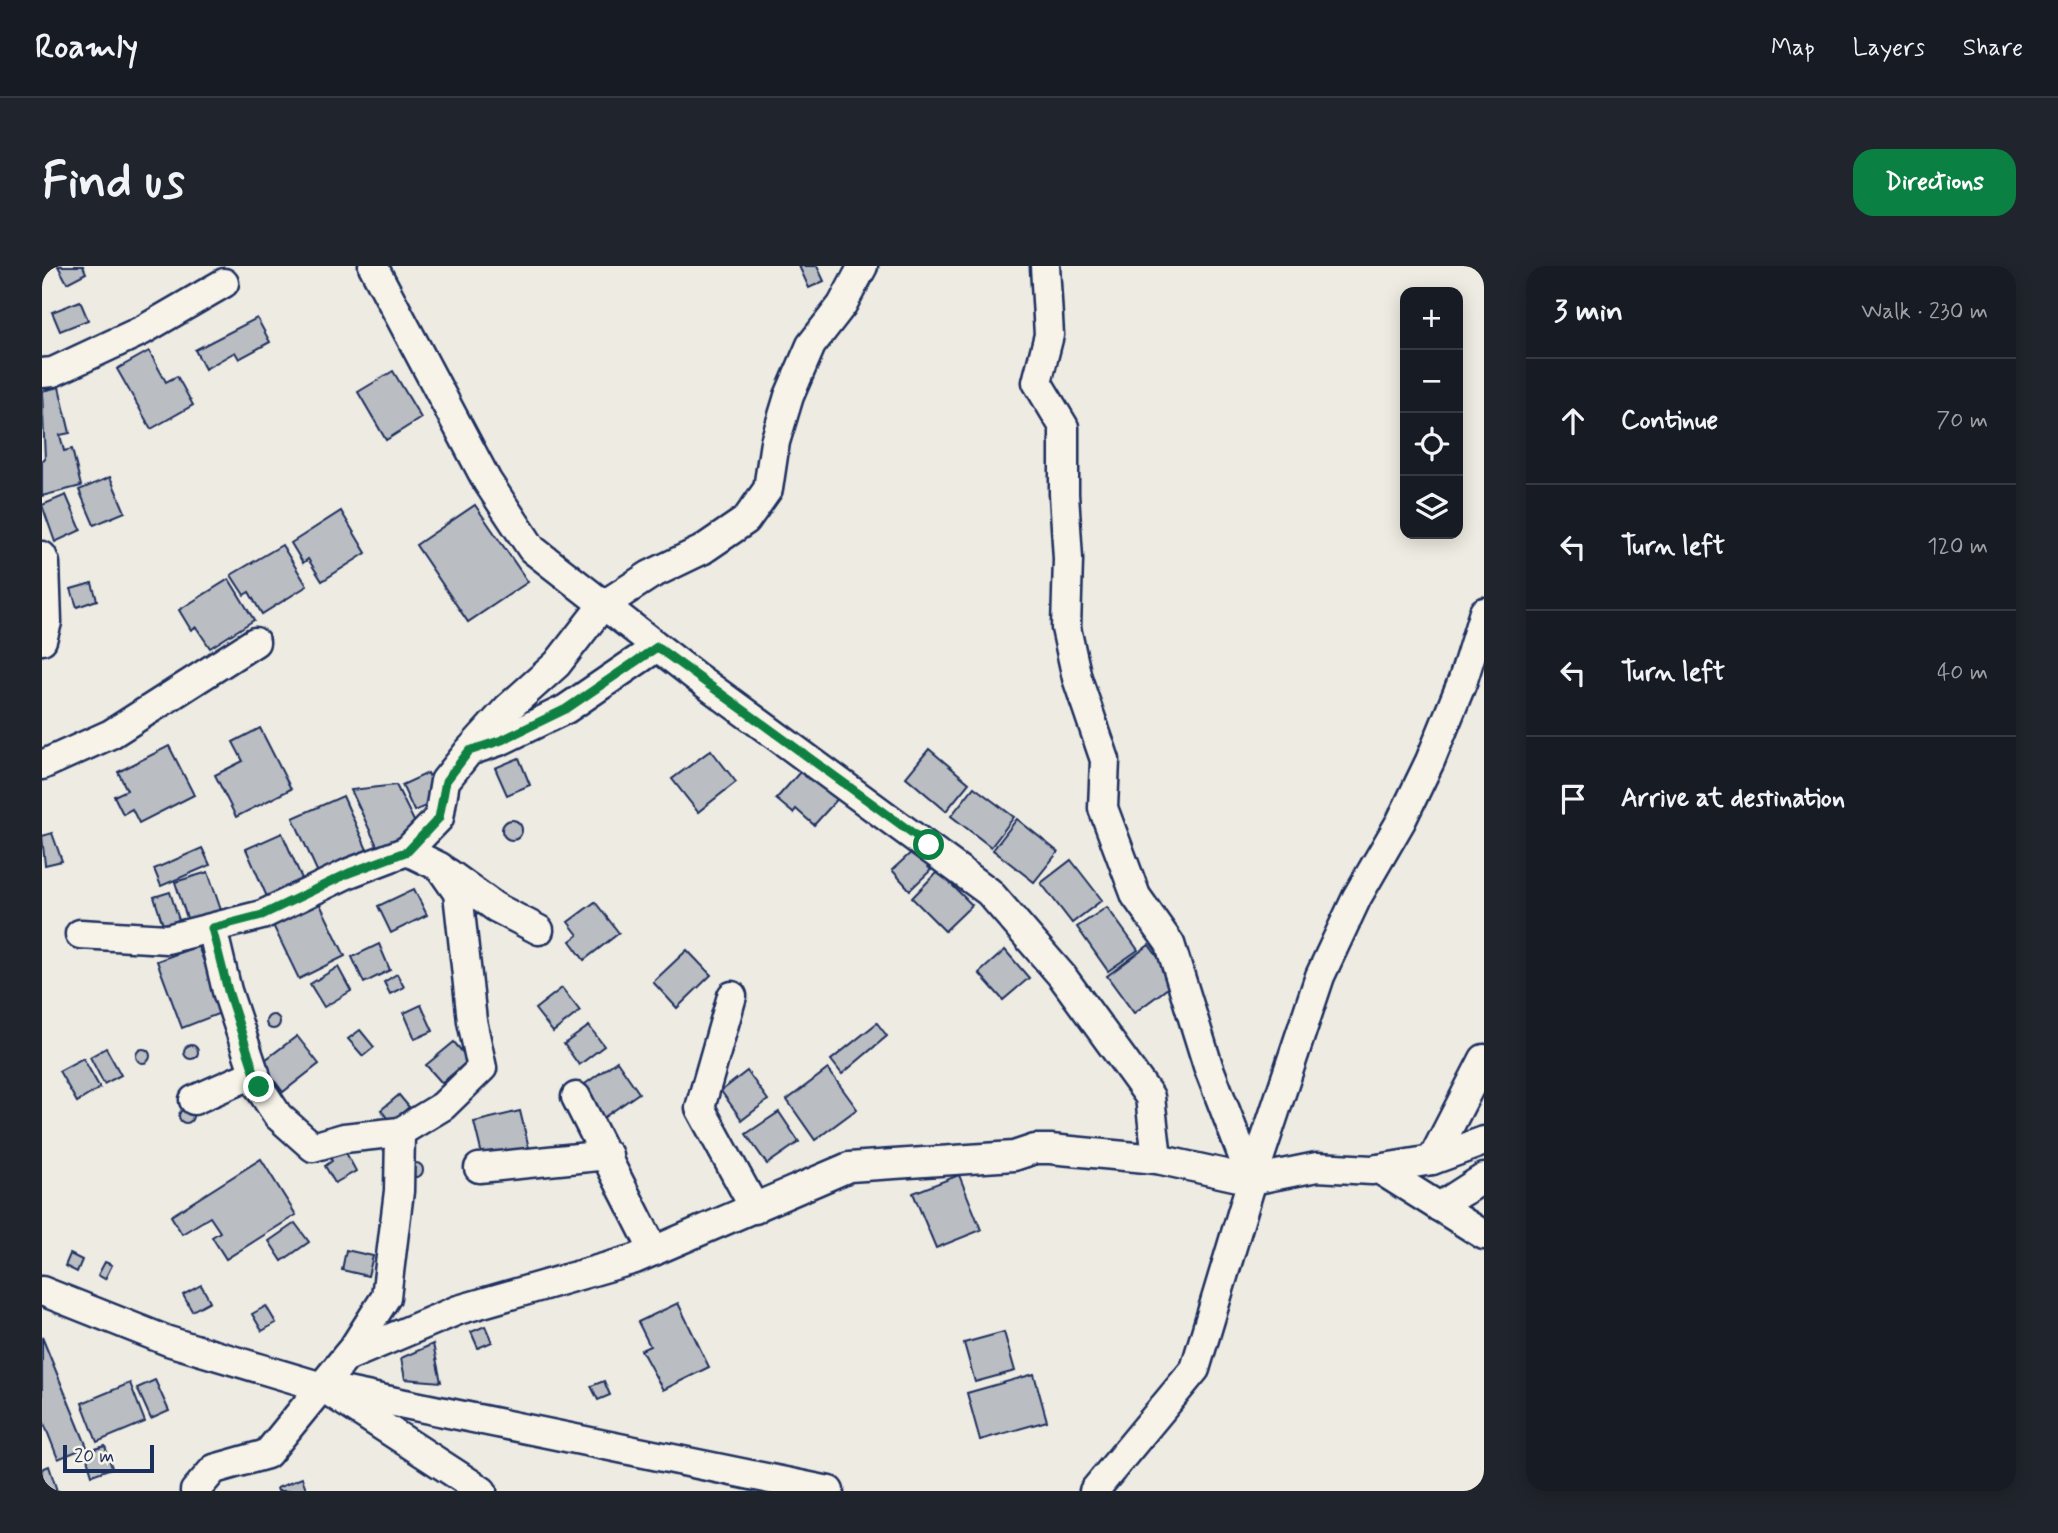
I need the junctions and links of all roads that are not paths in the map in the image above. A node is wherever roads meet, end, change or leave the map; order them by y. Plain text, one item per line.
1 (373, 266) edge
2 (863, 266) edge
3 (1045, 266) edge
4 (223, 283) dead end
5 (42, 373) edge
6 (42, 556) edge
7 (44, 594) edge
8 (603, 606) junction
9 (1484, 612) edge
10 (42, 640) edge
11 (255, 642) dead end
12 (657, 647) junction
13 (469, 751) junction
14 (42, 765) edge
15 (408, 851) junction
16 (440, 867) junction
17 (212, 928) junction
18 (539, 930) dead end
19 (80, 934) dead end
20 (732, 996) dead end
21 (1484, 1059) edge
22 (255, 1073) junction
23 (576, 1097) dead end
24 (194, 1100) dead end
25 (400, 1132) junction
26 (1484, 1141) edge
27 (608, 1155) junction
28 (1157, 1159) junction
29 (1432, 1160) junction
30 (480, 1168) dead end
31 (1379, 1169) junction
32 (1484, 1178) edge
33 (1252, 1180) junction
34 (1439, 1207) junction
35 (755, 1209) junction
36 (1484, 1235) edge
37 (654, 1251) junction
38 (42, 1291) edge
39 (346, 1357) junction
40 (322, 1387) junction
41 (219, 1480) edge
42 (195, 1491) edge
43 (481, 1491) edge
44 (830, 1491) edge
45 (1094, 1491) edge

1 - 8 street
2 - 8 street
3 - 33 street
4 - 5 street
6 - 7 street
7 - 10 street
8 - 12 street
8 - 13 street
9 - 33 street
11 - 14 street
12 - 13 street
12 - 28 street
13 - 15 street
15 - 16 street
15 - 17 street
16 - 18 street
16 - 25 street
17 - 19 street
17 - 22 street
20 - 35 street
21 - 29 street
22 - 24 street
22 - 25 street
23 - 27 street
25 - 39 street
26 - 29 street
27 - 30 street
27 - 37 street
28 - 33 street
28 - 35 street
29 - 31 street
31 - 33 street
31 - 34 street
32 - 34 street
33 - 45 street
34 - 36 street
35 - 37 street
37 - 39 street
38 - 40 street
39 - 40 street
40 - 41 street
40 - 43 street
40 - 44 street
41 - 42 street

